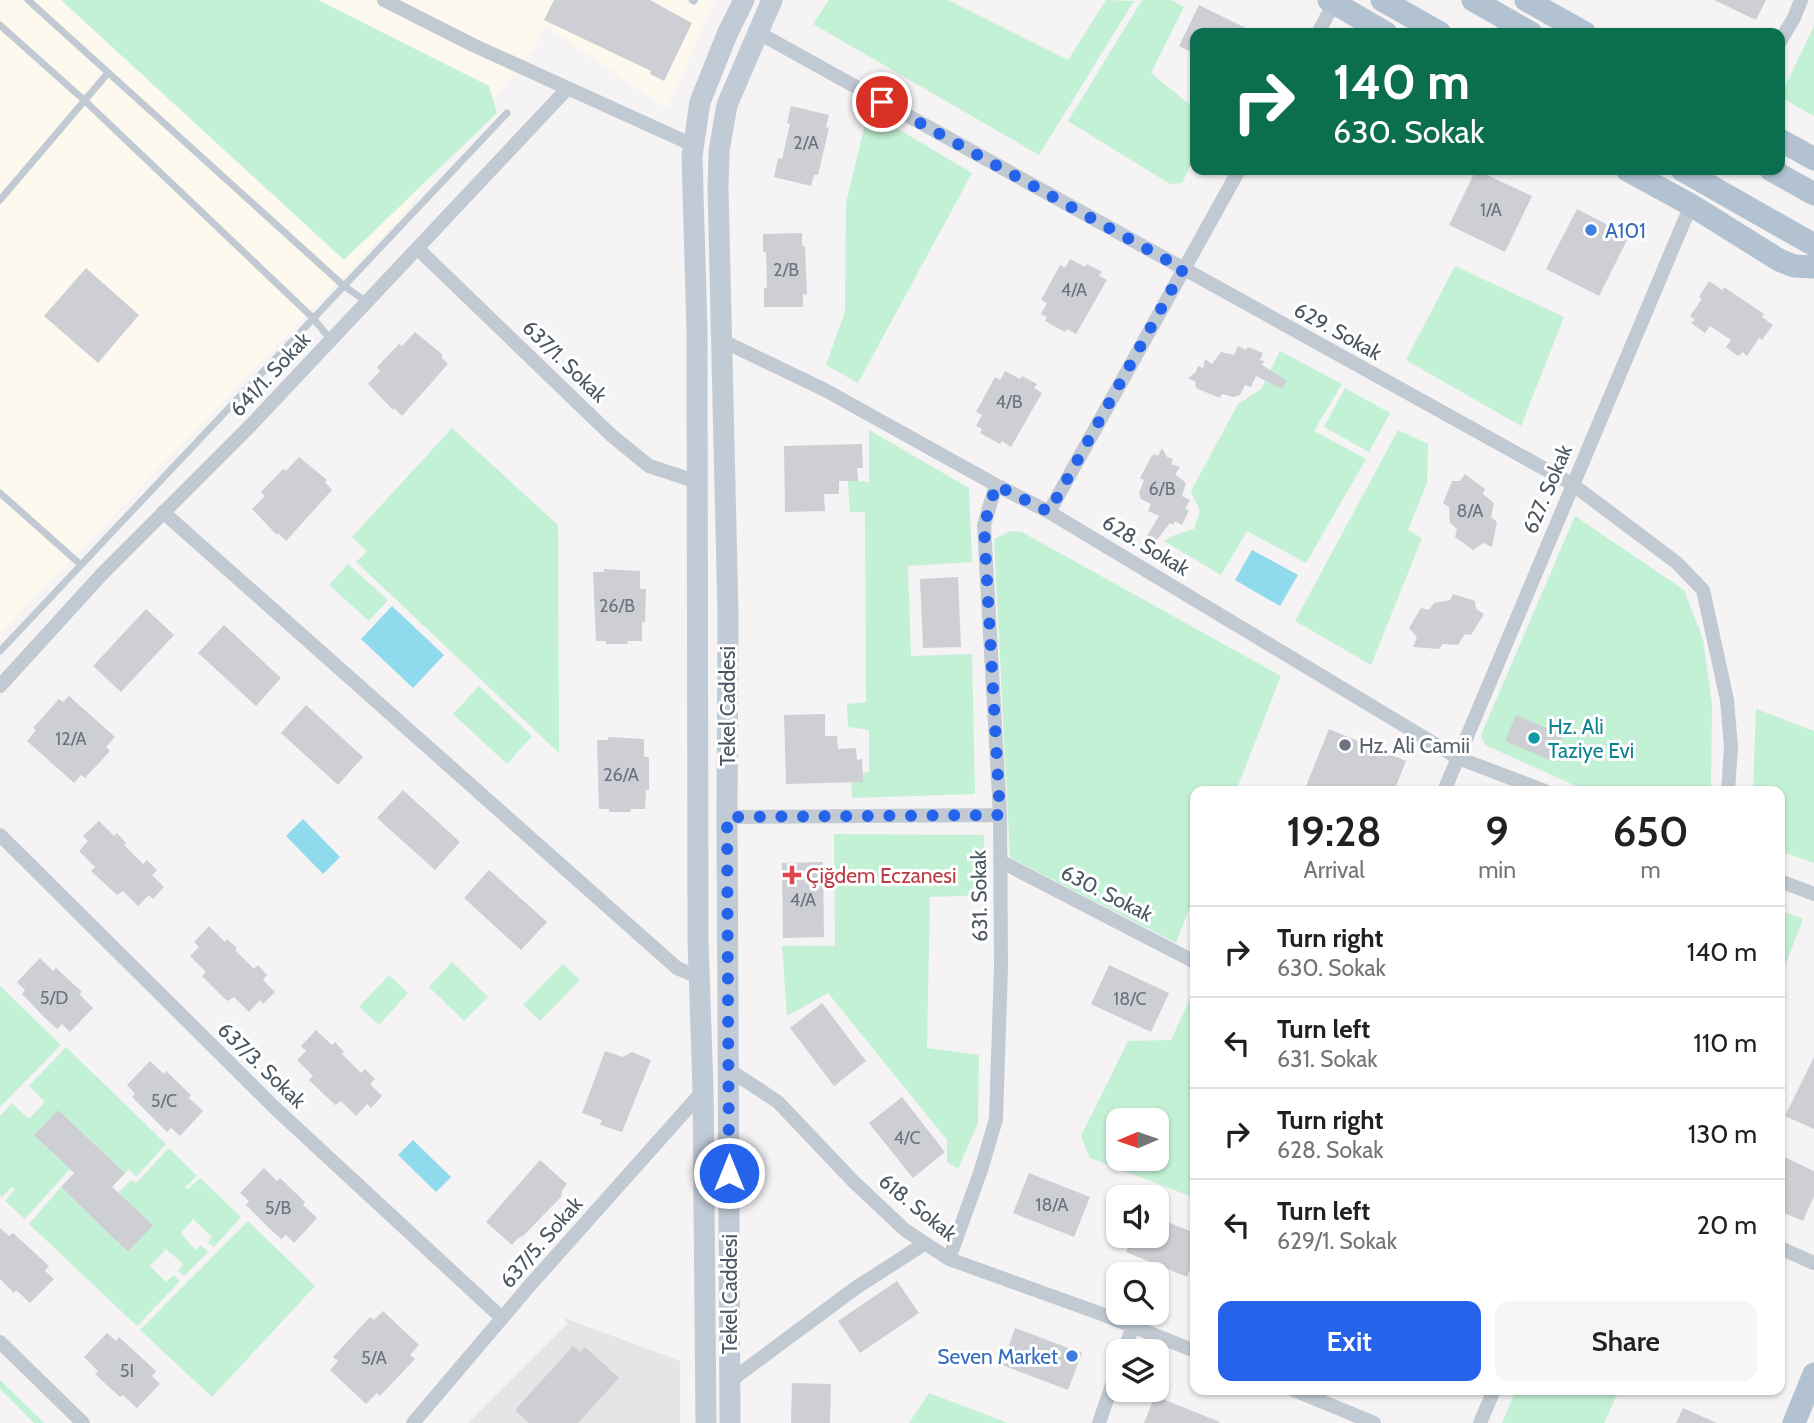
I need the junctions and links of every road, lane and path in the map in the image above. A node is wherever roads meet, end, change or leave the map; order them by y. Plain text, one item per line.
1 (28, 0) edge
2 (384, 0) edge
3 (744, 0) edge
4 (772, 0) edge
5 (1382, 0) edge
6 (1473, 0) edge
7 (1526, 0) edge
8 (1801, 0) edge
9 (1331, 2) edge
10 (1553, 7) edge
11 (0, 25) edge
12 (1320, 28) edge
13 (1377, 28) edge
14 (1431, 28) edge
15 (1522, 28) edge
16 (1579, 28) edge
17 (757, 32) junction
18 (1785, 33) edge
19 (108, 72) junction
20 (567, 89) junction
21 (84, 100) junction
22 (507, 113) dead end
23 (1785, 143) edge
24 (693, 145) junction
25 (1814, 159) edge
26 (1235, 175) edge
27 (1636, 175) edge
28 (1691, 175) edge
29 (1780, 175) edge
30 (1814, 194) edge
31 (0, 200) edge
32 (1690, 205) junction
33 (1814, 245) edge
34 (417, 248) junction
35 (1814, 267) edge
36 (1183, 269) junction
37 (344, 286) junction
38 (366, 302) junction
39 (313, 318) junction
40 (331, 340) junction
41 (721, 340) junction
42 (698, 482) junction
43 (1572, 484) junction
44 (996, 485) junction
45 (0, 493) edge
46 (163, 512) junction
47 (1049, 512) junction
48 (81, 565) junction
49 (0, 651) edge
50 (0, 686) edge
51 (1458, 758) junction
52 (1446, 786) edge
53 (1532, 786) edge
54 (1728, 786) edge
55 (1000, 815) junction
56 (727, 817) junction
57 (0, 835) edge
58 (1000, 861) junction
59 (1785, 883) edge
60 (1814, 894) edge
61 (1190, 959) edge
62 (698, 977) junction
63 (728, 1069) junction
64 (703, 1091) junction
65 (924, 1244) junction
66 (1785, 1250) edge
67 (949, 1259) junction
68 (1814, 1262) edge
69 (502, 1318) junction
70 (1133, 1326) junction
71 (1128, 1339) edge
72 (0, 1342) edge
73 (1190, 1349) edge
74 (1814, 1374) edge
75 (730, 1381) junction
76 (1306, 1395) edge
77 (1492, 1395) edge
78 (1106, 1402) edge
79 (83, 1423) edge
80 (412, 1423) edge
81 (706, 1423) edge
82 (730, 1423) edge
83 (1099, 1423) edge
84 (1374, 1423) edge
85 (1480, 1423) edge
86 (1794, 1423) edge

1 - 19 lane
2 - 20 street
3 - 24 main road
4 - 17 main road, Tekel Caddesi
5 - 14 main road
6 - 15 main road
7 - 10 main road
8 - 18 street
9 - 12 street
9 - 13 main road
10 - 16 main road
11 - 21 lane
17 - 36 street, 629. Sokak
17 - 41 main road, Tekel Caddesi
19 - 21 lane
19 - 37 lane
20 - 24 street
20 - 34 street, 641/1. Sokak
21 - 31 lane
21 - 39 lane
22 - 37 lane
23 - 25 main road
24 - 42 main road
26 - 36 street
27 - 32 main road
28 - 33 main road
29 - 30 main road
32 - 35 main road
32 - 43 street, 627. Sokak
34 - 38 street, 641/1. Sokak
34 - 42 street, 637/1. Sokak
36 - 43 street, 629. Sokak
36 - 47 street
37 - 38 lane
37 - 39 lane
38 - 40 street, 641/1. Sokak
39 - 40 lane
39 - 48 lane
40 - 46 street, 641/1. Sokak
41 - 44 street, 628. Sokak
41 - 56 main road, Tekel Caddesi
42 - 62 main road
43 - 51 street, 627. Sokak
43 - 54 street, 629. Sokak
44 - 47 street, 628. Sokak
44 - 55 street, 631. Sokak
45 - 48 lane
46 - 50 street, 641/1. Sokak
46 - 62 street
47 - 51 street, 628. Sokak
48 - 49 lane
51 - 52 street, 627. Sokak
51 - 53 street, 628. Sokak
55 - 56 street
55 - 58 street, 631. Sokak
56 - 63 main road, Tekel Caddesi
57 - 69 street, 637/3. Sokak
58 - 61 street, 630. Sokak
58 - 67 street, 631. Sokak
59 - 60 street
62 - 64 main road
63 - 65 street, 618. Sokak
63 - 75 main road, Tekel Caddesi
64 - 69 street, 637/5. Sokak
64 - 81 main road
65 - 67 street, 618. Sokak
65 - 75 street
66 - 68 street
67 - 70 street, 618. Sokak
69 - 80 street, 637/5. Sokak
70 - 71 street
70 - 73 street, 618. Sokak
72 - 79 street
74 - 86 main road
75 - 82 main road, Tekel Caddesi
76 - 84 street
77 - 85 street
78 - 83 street

